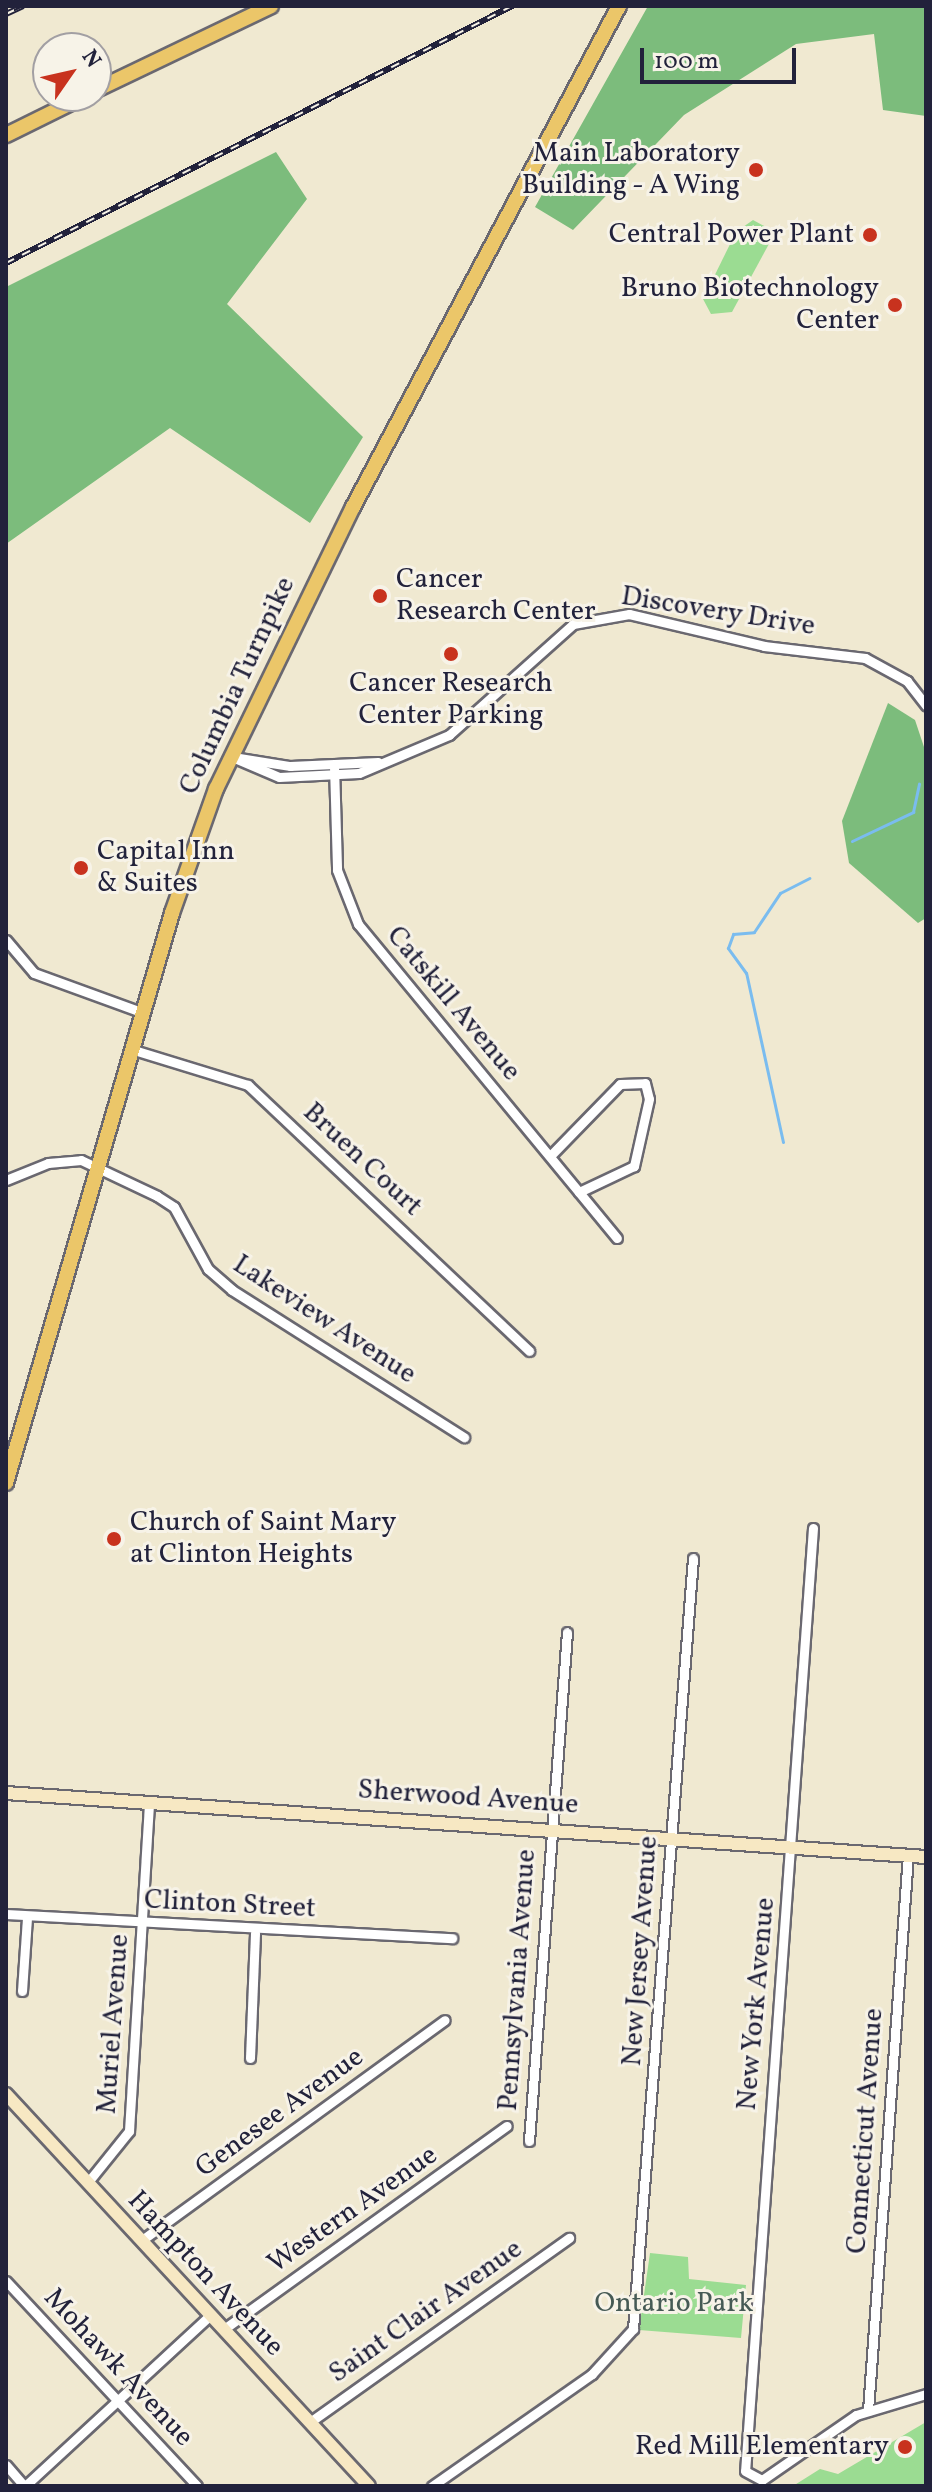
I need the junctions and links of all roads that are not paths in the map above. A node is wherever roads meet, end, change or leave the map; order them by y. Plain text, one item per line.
1 (271, 6) edge
2 (619, 6) edge
3 (112, 82) edge
4 (53, 112) edge
5 (6, 135) edge
6 (926, 705) edge
7 (230, 756) junction
8 (390, 760) junction
9 (334, 766) junction
10 (334, 780) junction
11 (6, 940) edge
12 (144, 1013) junction
13 (134, 1050) junction
14 (550, 1156) junction
15 (102, 1171) junction
16 (6, 1180) edge
17 (579, 1192) junction
18 (617, 1238) dead end
19 (529, 1351) dead end
20 (464, 1437) dead end
21 (6, 1483) edge
22 (813, 1528) dead end
23 (693, 1558) dead end
24 (567, 1632) dead end
25 (6, 1793) edge
26 (149, 1806) junction
27 (549, 1828) junction
28 (670, 1838) junction
29 (792, 1848) junction
30 (908, 1855) junction
31 (926, 1857) edge
32 (6, 1914) edge
33 (27, 1917) junction
34 (143, 1923) junction
35 (255, 1933) junction
36 (452, 1938) dead end
37 (22, 1991) dead end
38 (445, 2020) dead end
39 (250, 2058) dead end
40 (6, 2094) edge
41 (507, 2126) dead end
42 (529, 2141) dead end
43 (88, 2182) junction
44 (569, 2238) dead end
45 (142, 2240) junction
46 (6, 2281) edge
47 (210, 2315) junction
48 (224, 2329) junction
49 (926, 2394) edge
50 (119, 2400) junction
51 (868, 2411) junction
52 (310, 2422) junction
53 (6, 2465) edge
54 (25, 2486) edge
55 (197, 2486) edge
56 (369, 2486) edge
57 (432, 2486) edge

1 - 3 main road
2 - 7 main road, Columbia Turnpike
4 - 5 main road
6 - 8 street, Discovery Drive
7 - 9 street, Discovery Drive
7 - 10 street, Discovery Drive
7 - 12 main road, Columbia Turnpike
8 - 9 street, Discovery Drive
8 - 10 street, Discovery Drive
9 - 10 street, Catskill Avenue
10 - 14 street, Catskill Avenue
11 - 12 street
12 - 13 main road, Columbia Turnpike
13 - 15 main road, Columbia Turnpike
13 - 19 street, Bruen Court
14 - 17 street, Catskill Avenue
14 - 17 street
15 - 16 street, Lakeview Avenue
15 - 20 street, Lakeview Avenue
15 - 21 main road, Columbia Turnpike
17 - 18 street, Catskill Avenue
22 - 29 street, New York Avenue
23 - 28 street, New Jersey Avenue
24 - 27 street, Pennsylvania Avenue
25 - 26 street, Sherwood Avenue
26 - 27 street, Sherwood Avenue
26 - 34 street, Muriel Avenue
27 - 28 street, Sherwood Avenue
27 - 42 street, Pennsylvania Avenue
28 - 29 street, Sherwood Avenue
28 - 57 street, New Jersey Avenue
29 - 30 street, Sherwood Avenue
29 - 51 street, New York Avenue
30 - 31 street, Sherwood Avenue
30 - 51 street, Connecticut Avenue
32 - 33 street, Clinton Street
33 - 34 street, Clinton Street
33 - 37 street
34 - 35 street, Clinton Street
34 - 43 street, Muriel Avenue
35 - 36 street, Clinton Street
35 - 39 street
38 - 45 street, Genesee Avenue
40 - 43 street, Hampton Avenue
41 - 48 street, Western Avenue
43 - 45 street, Hampton Avenue
44 - 52 street, Saint Clair Avenue
45 - 47 street, Hampton Avenue
46 - 50 street, Mohawk Avenue
47 - 48 street, Hampton Avenue
47 - 50 street
48 - 52 street, Hampton Avenue
49 - 51 street
50 - 54 street
50 - 55 street, Mohawk Avenue
52 - 56 street, Hampton Avenue
53 - 54 street

